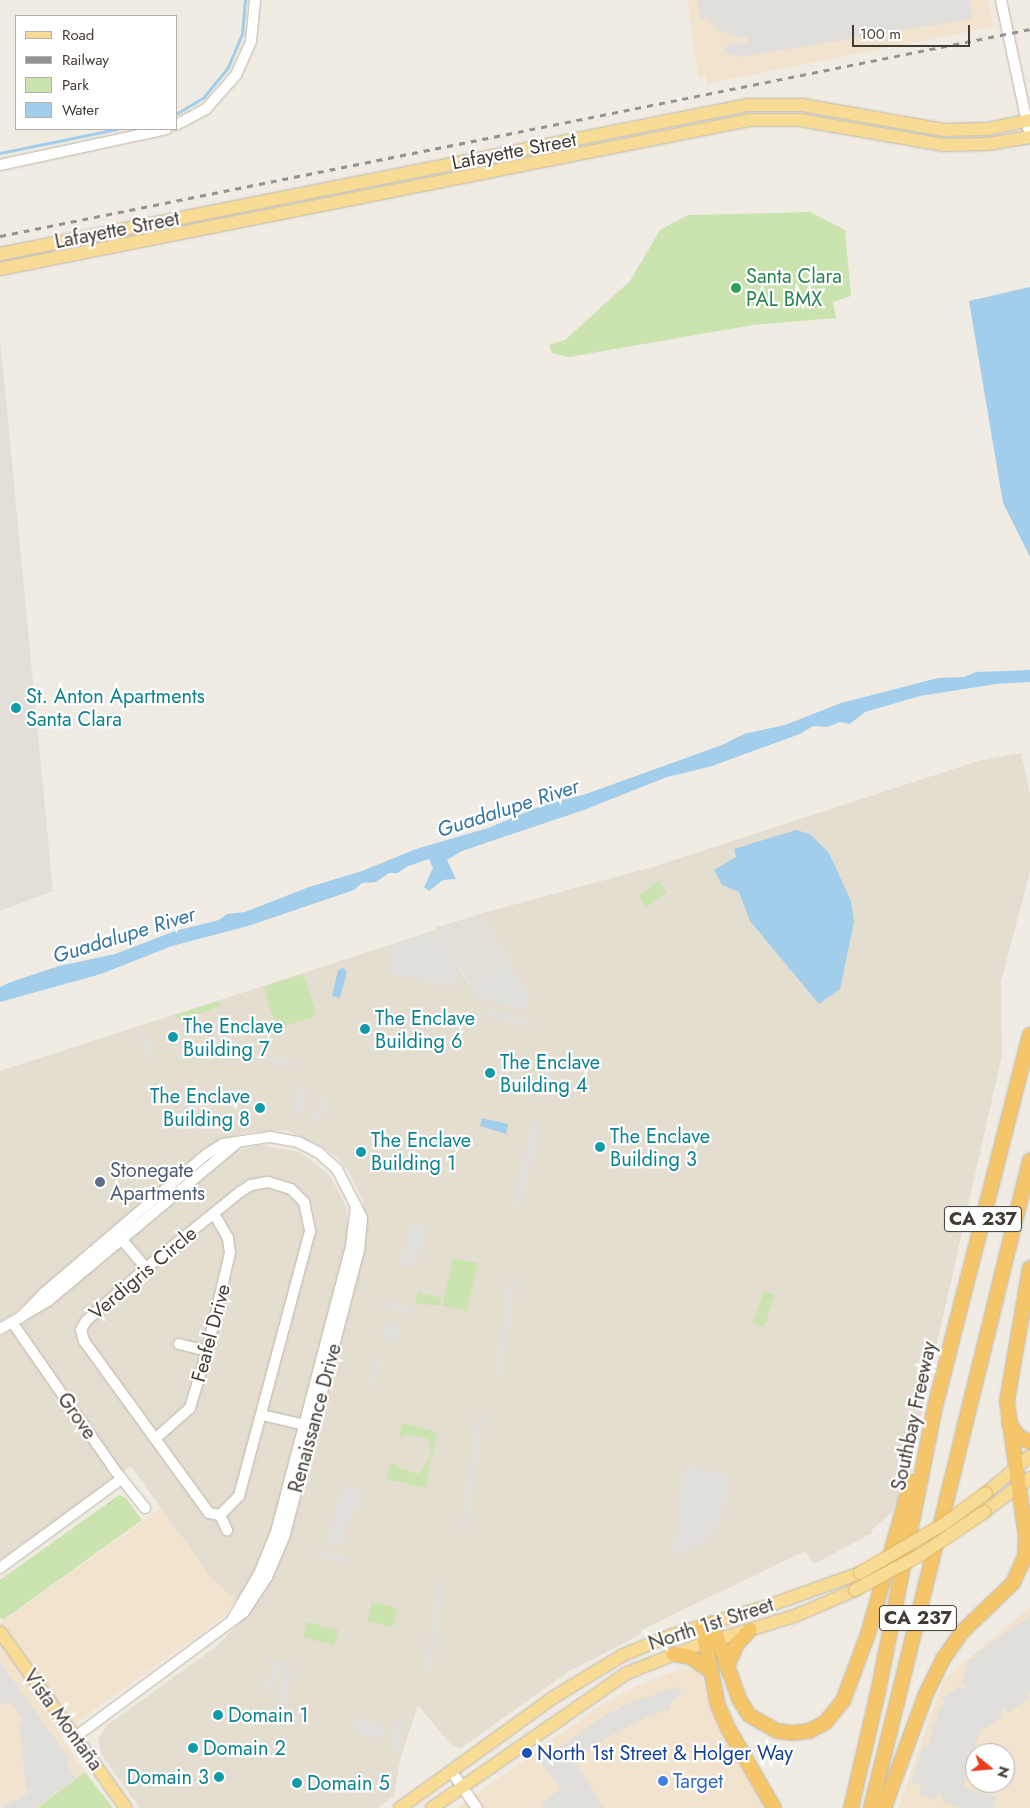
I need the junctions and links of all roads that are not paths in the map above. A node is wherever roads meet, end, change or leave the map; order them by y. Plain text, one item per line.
1 (255, 0) edge
2 (1001, 0) edge
3 (1027, 121) edge
4 (178, 124) edge
5 (161, 130) edge
6 (1030, 137) edge
7 (0, 164) edge
8 (0, 254) edge
9 (0, 269) edge
10 (1030, 1035) edge
11 (1030, 1160) edge
12 (214, 1214) junction
13 (118, 1235) junction
14 (146, 1268) junction
15 (1030, 1268) edge
16 (16, 1320) junction
17 (0, 1329) edge
18 (179, 1344) dead end
19 (207, 1352) junction
20 (936, 1403) junction
21 (262, 1415) junction
22 (1007, 1420) junction
23 (308, 1426) junction
24 (155, 1439) junction
25 (1030, 1442) edge
26 (1030, 1456) edge
27 (1016, 1470) junction
28 (1030, 1478) edge
29 (121, 1480) junction
30 (1018, 1488) junction
31 (144, 1508) dead end
32 (220, 1515) junction
33 (227, 1530) dead end
34 (0, 1568) edge
35 (707, 1624) junction
36 (750, 1630) junction
37 (0, 1632) edge
38 (712, 1641) junction
39 (673, 1654) junction
40 (727, 1667) junction
41 (711, 1671) junction
42 (75, 1737) junction
43 (451, 1771) junction
44 (462, 1787) junction
45 (126, 1808) edge
46 (400, 1808) edge
47 (432, 1808) edge
48 (477, 1808) edge
49 (774, 1808) edge
50 (851, 1808) edge
51 (871, 1808) edge
52 (884, 1808) edge

1 - 4 street
2 - 3 street
3 - 6 street
3 - 8 main road, Lafayette Street
5 - 7 street
6 - 9 main road, Lafayette Street
10 - 20 highway, Southbay Freeway / CA 237
11 - 51 highway, CA 237
12 - 14 street, Verdigris Circle
12 - 19 street, Feafel Drive
12 - 21 street, Verdigris Circle
13 - 14 street
13 - 16 street, Renaissance Drive
13 - 23 street, Renaissance Drive
14 - 24 street, Verdigris Circle
15 - 22 highway
16 - 17 street, Renaissance Drive
16 - 29 street, Grove
18 - 19 street
19 - 24 street, Feafel Drive
20 - 40 highway
20 - 50 highway, Southbay Freeway / CA 237
21 - 23 street
21 - 32 street, Verdigris Circle
22 - 25 highway
22 - 27 highway
23 - 42 street, Renaissance Drive
24 - 32 street, Verdigris Circle
26 - 27 main road, North 1st Street
27 - 30 highway
27 - 35 main road, North 1st Street, bridge
28 - 30 main road, North 1st Street
29 - 31 street, Grove
29 - 34 street
30 - 36 main road, North 1st Street, bridge
30 - 52 highway
32 - 33 street
35 - 38 highway
35 - 43 main road, North 1st Street
36 - 38 main road, North 1st Street
36 - 40 highway
37 - 42 main road, Vista Montaña
38 - 39 main road, North 1st Street
38 - 40 highway
38 - 41 highway
39 - 41 highway
39 - 44 main road, North 1st Street
41 - 49 highway
42 - 45 main road, Vista Montaña
43 - 44 street
43 - 46 main road, North 1st Street
44 - 47 main road, North 1st Street
44 - 48 street

